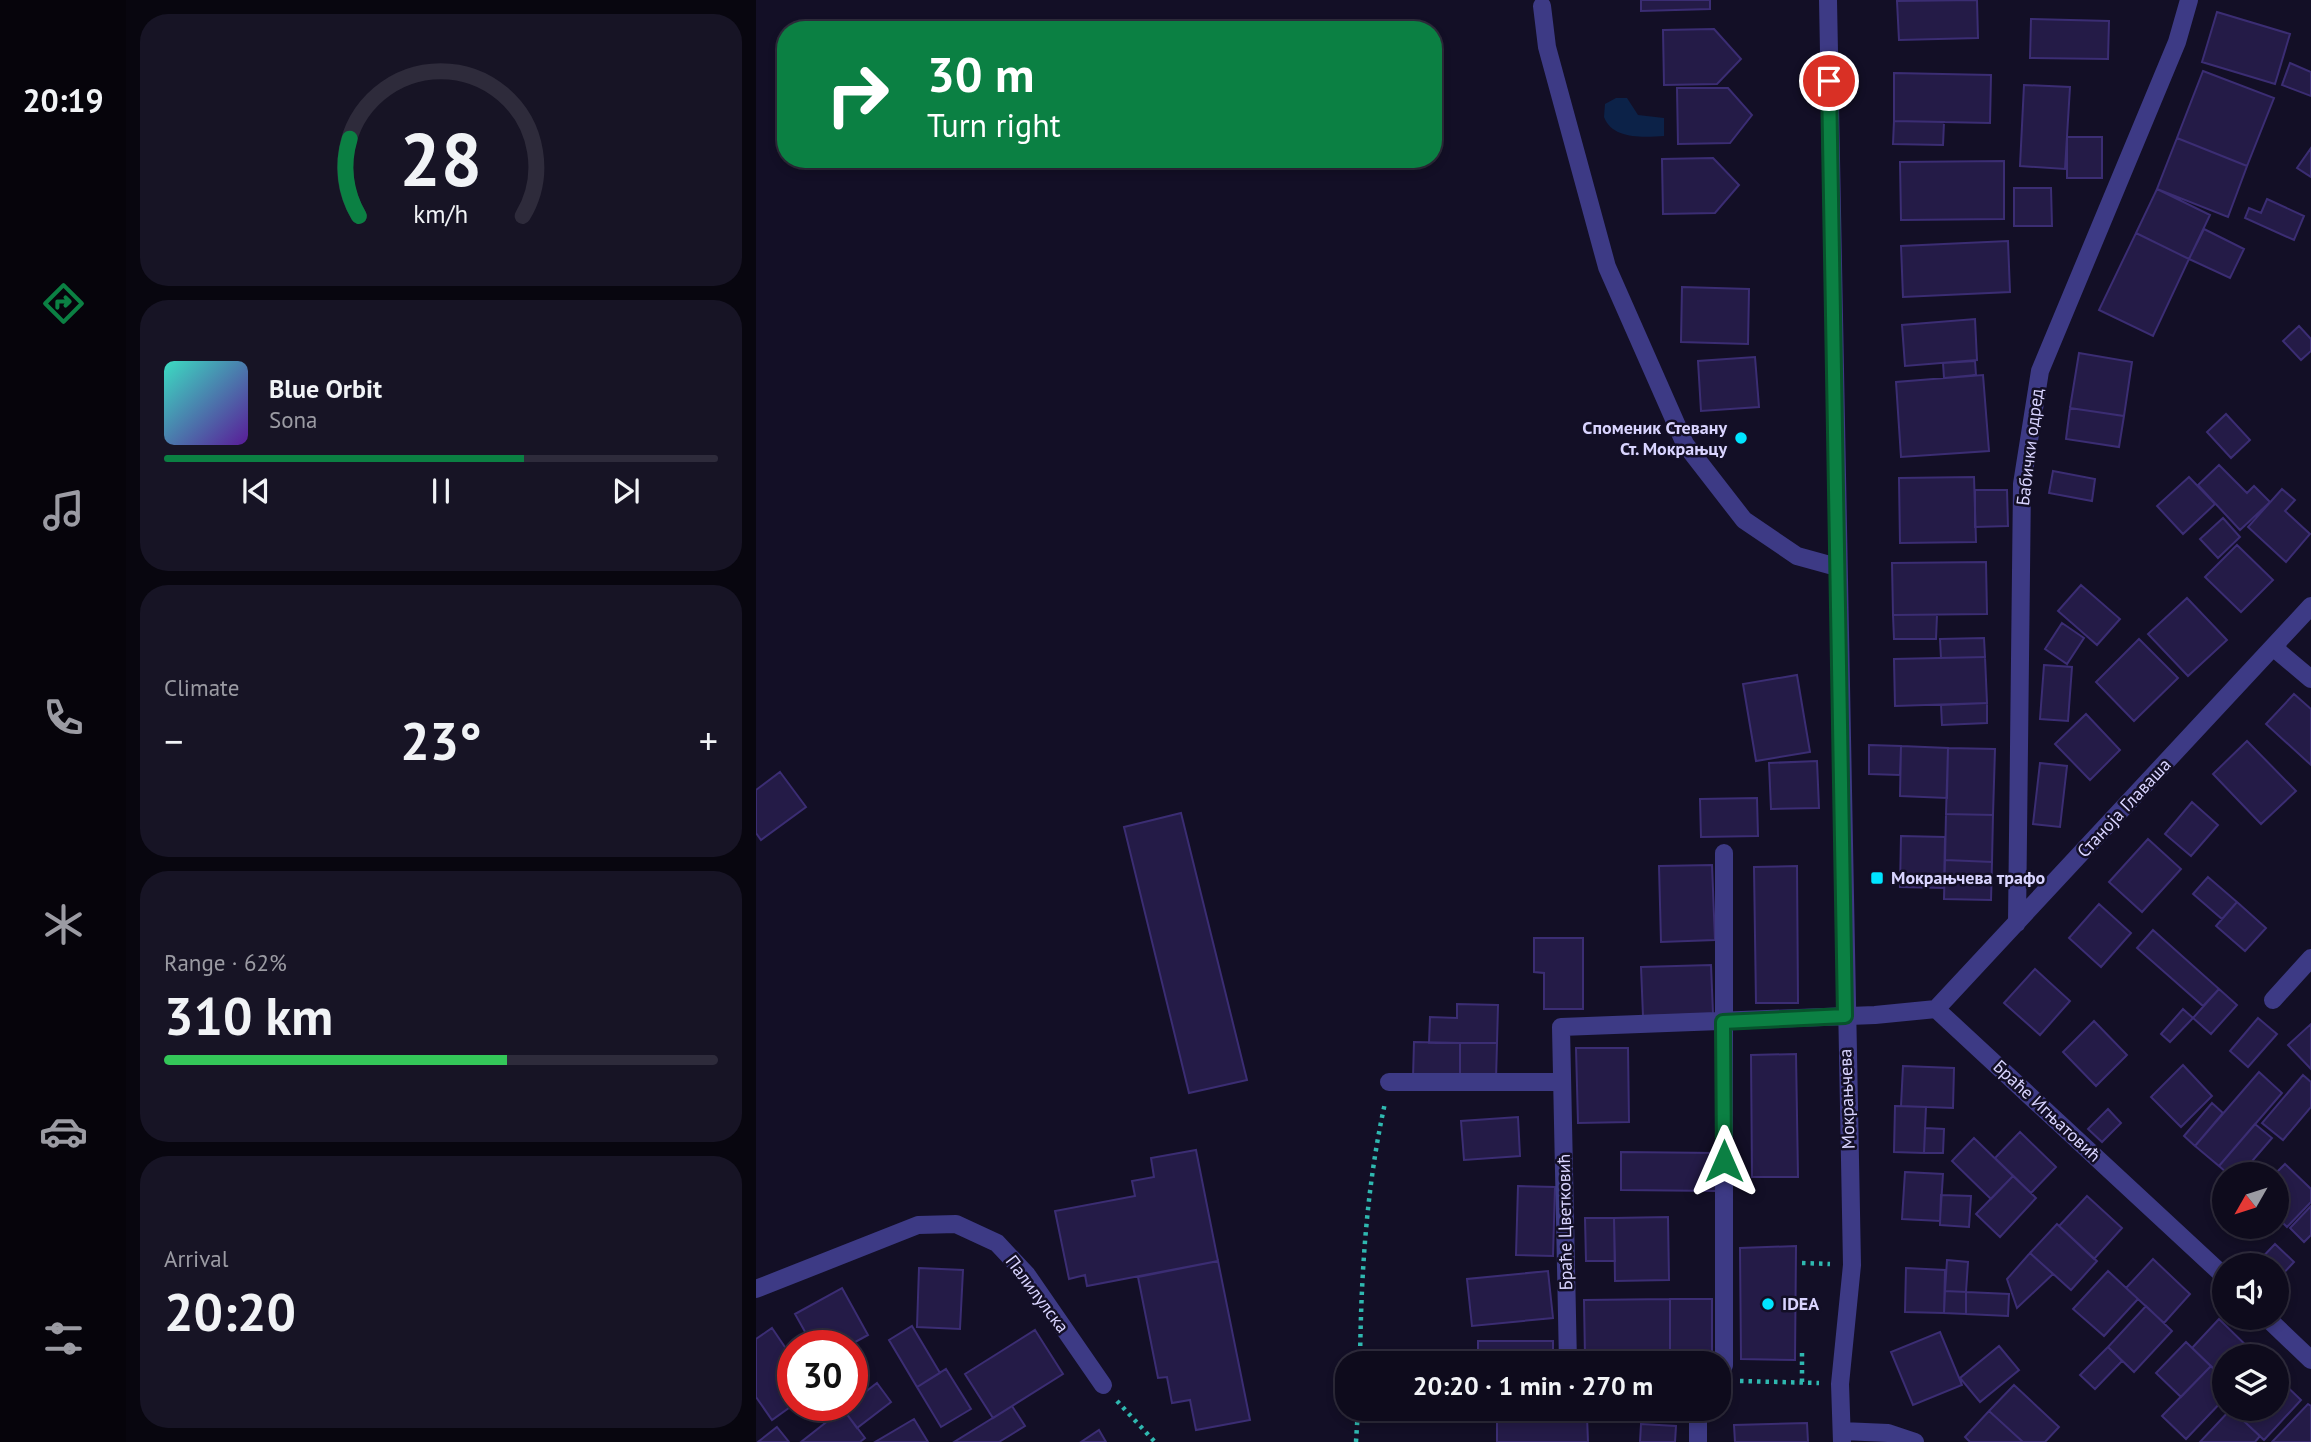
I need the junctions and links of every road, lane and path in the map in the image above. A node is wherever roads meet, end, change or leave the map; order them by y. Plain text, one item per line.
1 (1828, 0) edge
2 (2189, 0) edge
3 (1542, 6) dead end
4 (1837, 567) junction
5 (2311, 606) edge
6 (2273, 647) junction
7 (2311, 678) edge
8 (1724, 853) dead end
9 (2017, 923) junction
10 (2311, 958) edge
11 (2273, 1000) dead end
12 (1936, 1009) junction
13 (1845, 1016) junction
14 (1723, 1022) junction
15 (1389, 1082) joint
16 (1562, 1082) junction
17 (2212, 1265) edge
18 (756, 1289) edge
19 (2280, 1330) edge
20 (1802, 1350) dead end
21 (1360, 1351) edge
22 (1567, 1351) edge
23 (1725, 1351) edge
24 (2311, 1360) edge
25 (1731, 1380) edge
26 (1103, 1385) joint
27 (1357, 1421) edge
28 (1698, 1421) edge
29 (1842, 1436) edge
30 (1155, 1442) edge
31 (1356, 1442) edge
32 (1698, 1442) edge
33 (1915, 1442) edge

1 - 4 street, Мокрањчева
2 - 9 street, Бабички одред
3 - 4 street
4 - 13 street, Мокрањчева
5 - 6 street, Станоја Главаша
6 - 7 street
6 - 9 street, Станоја Главаша
8 - 14 street
9 - 12 street, Станоја Главаша
10 - 11 street
12 - 13 street
12 - 17 street, Браће Игњатовић
13 - 14 street
13 - 29 street, Мокрањчева
14 - 16 street, Браће Цветковић
14 - 23 street
15 - 16 street
15 - 21 path
16 - 22 street, Браће Цветковић
18 - 26 street, Палилулска
19 - 24 street
20 - 25 path
26 - 30 path
27 - 31 path
28 - 32 street
29 - 33 street

